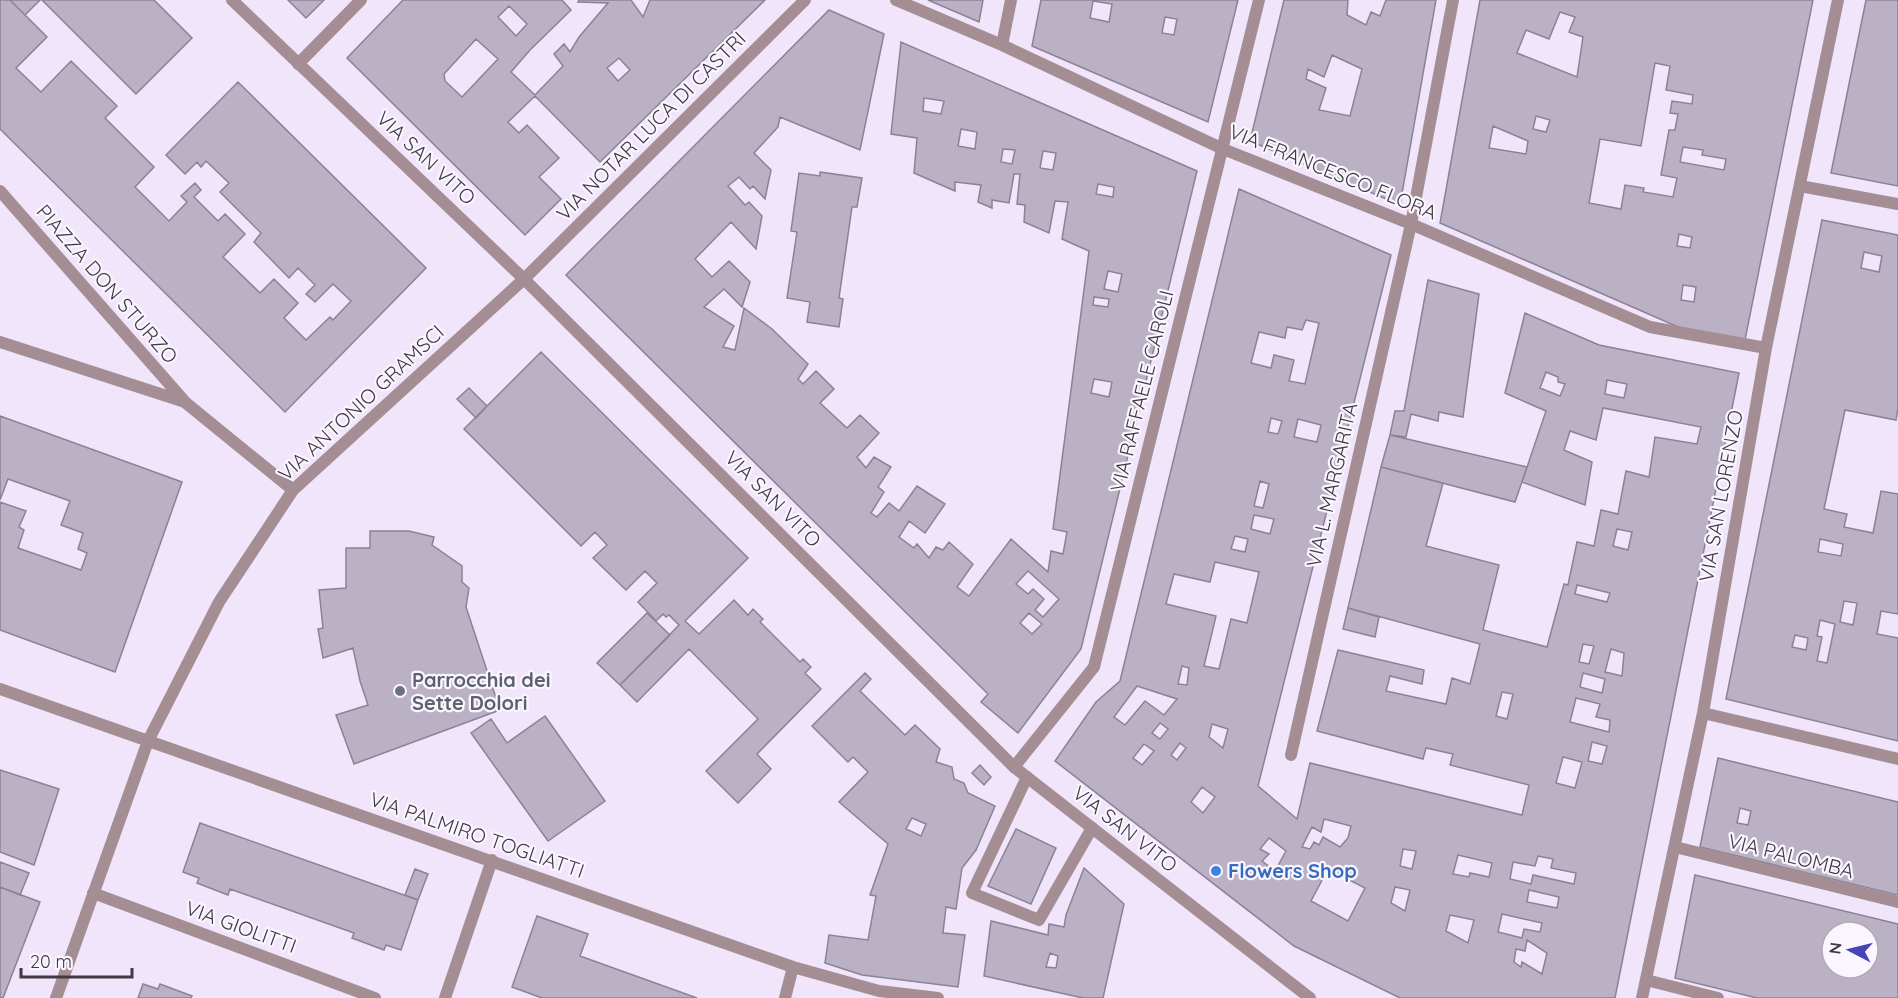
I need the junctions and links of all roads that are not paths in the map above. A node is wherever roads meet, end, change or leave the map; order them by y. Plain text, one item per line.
1 (232, 0) edge
2 (361, 0) edge
3 (804, 0) edge
4 (896, 0) edge
5 (1011, 0) edge
6 (1259, 0) edge
7 (1453, 0) edge
8 (1838, 0) edge
9 (1002, 45) junction
10 (298, 64) junction
11 (1223, 149) junction
12 (1800, 186) junction
13 (0, 191) edge
14 (1898, 204) edge
15 (1411, 224) junction
16 (524, 279) junction
17 (0, 342) edge
18 (1766, 348) junction
19 (186, 403) junction
20 (293, 490) junction
21 (0, 689) edge
22 (1703, 713) junction
23 (148, 741) junction
24 (1291, 755) dead end
25 (1898, 759) edge
26 (1014, 767) junction
27 (1027, 777) junction
28 (1092, 828) junction
29 (1675, 847) junction
30 (492, 860) junction
31 (93, 894) junction
32 (1898, 902) edge
33 (793, 967) junction
34 (1646, 980) junction
35 (56, 998) edge
36 (375, 998) edge
37 (445, 998) edge
38 (785, 998) edge
39 (938, 998) edge
40 (1310, 998) edge
41 (1642, 998) edge
42 (1718, 998) edge

1 - 10 street, VIA SAN VITO
2 - 10 street
3 - 16 street, VIA NOTAR LUCA DI CASTRI
4 - 9 street, VIA FRANCESCO FLORA
5 - 9 street
6 - 11 street, VIA RAFFAELE CAROLI
7 - 15 street, VIA L. MARGARITA
8 - 12 street, VIA SAN LORENZO
9 - 11 street, VIA FRANCESCO FLORA
10 - 16 street, VIA SAN VITO
11 - 15 street, VIA FRANCESCO FLORA
11 - 26 street, VIA RAFFAELE CAROLI
12 - 14 street
12 - 18 street, VIA SAN LORENZO
13 - 19 street, PIAZZA DON STURZO
15 - 18 street, VIA FRANCESCO FLORA
15 - 24 street, VIA L. MARGARITA
16 - 20 street, VIA ANTONIO GRAMSCI
16 - 26 street, VIA SAN VITO
17 - 19 street, PIAZZA DON STURZO
18 - 22 street, VIA SAN LORENZO
19 - 20 street, PIAZZA DON STURZO
20 - 23 street, VIA ANTONIO GRAMSCI
21 - 23 street, VIA PALMIRO TOGLIATTI
22 - 25 street
22 - 29 street, VIA SAN LORENZO
23 - 30 street, VIA PALMIRO TOGLIATTI
23 - 31 street, VIA ANTONIO GRAMSCI
26 - 27 street, VIA SAN VITO
27 - 28 street, VIA SAN VITO
27 - 28 street
28 - 40 street, VIA SAN VITO
29 - 32 street, VIA PALOMBA
29 - 34 street, VIA SAN LORENZO
30 - 33 street, VIA PALMIRO TOGLIATTI
30 - 37 street
31 - 35 street, VIA ANTONIO GRAMSCI
31 - 36 street, VIA GIOLITTI
33 - 38 street
33 - 39 street, VIA PALMIRO TOGLIATTI
34 - 41 street, VIA SAN LORENZO
34 - 42 street

